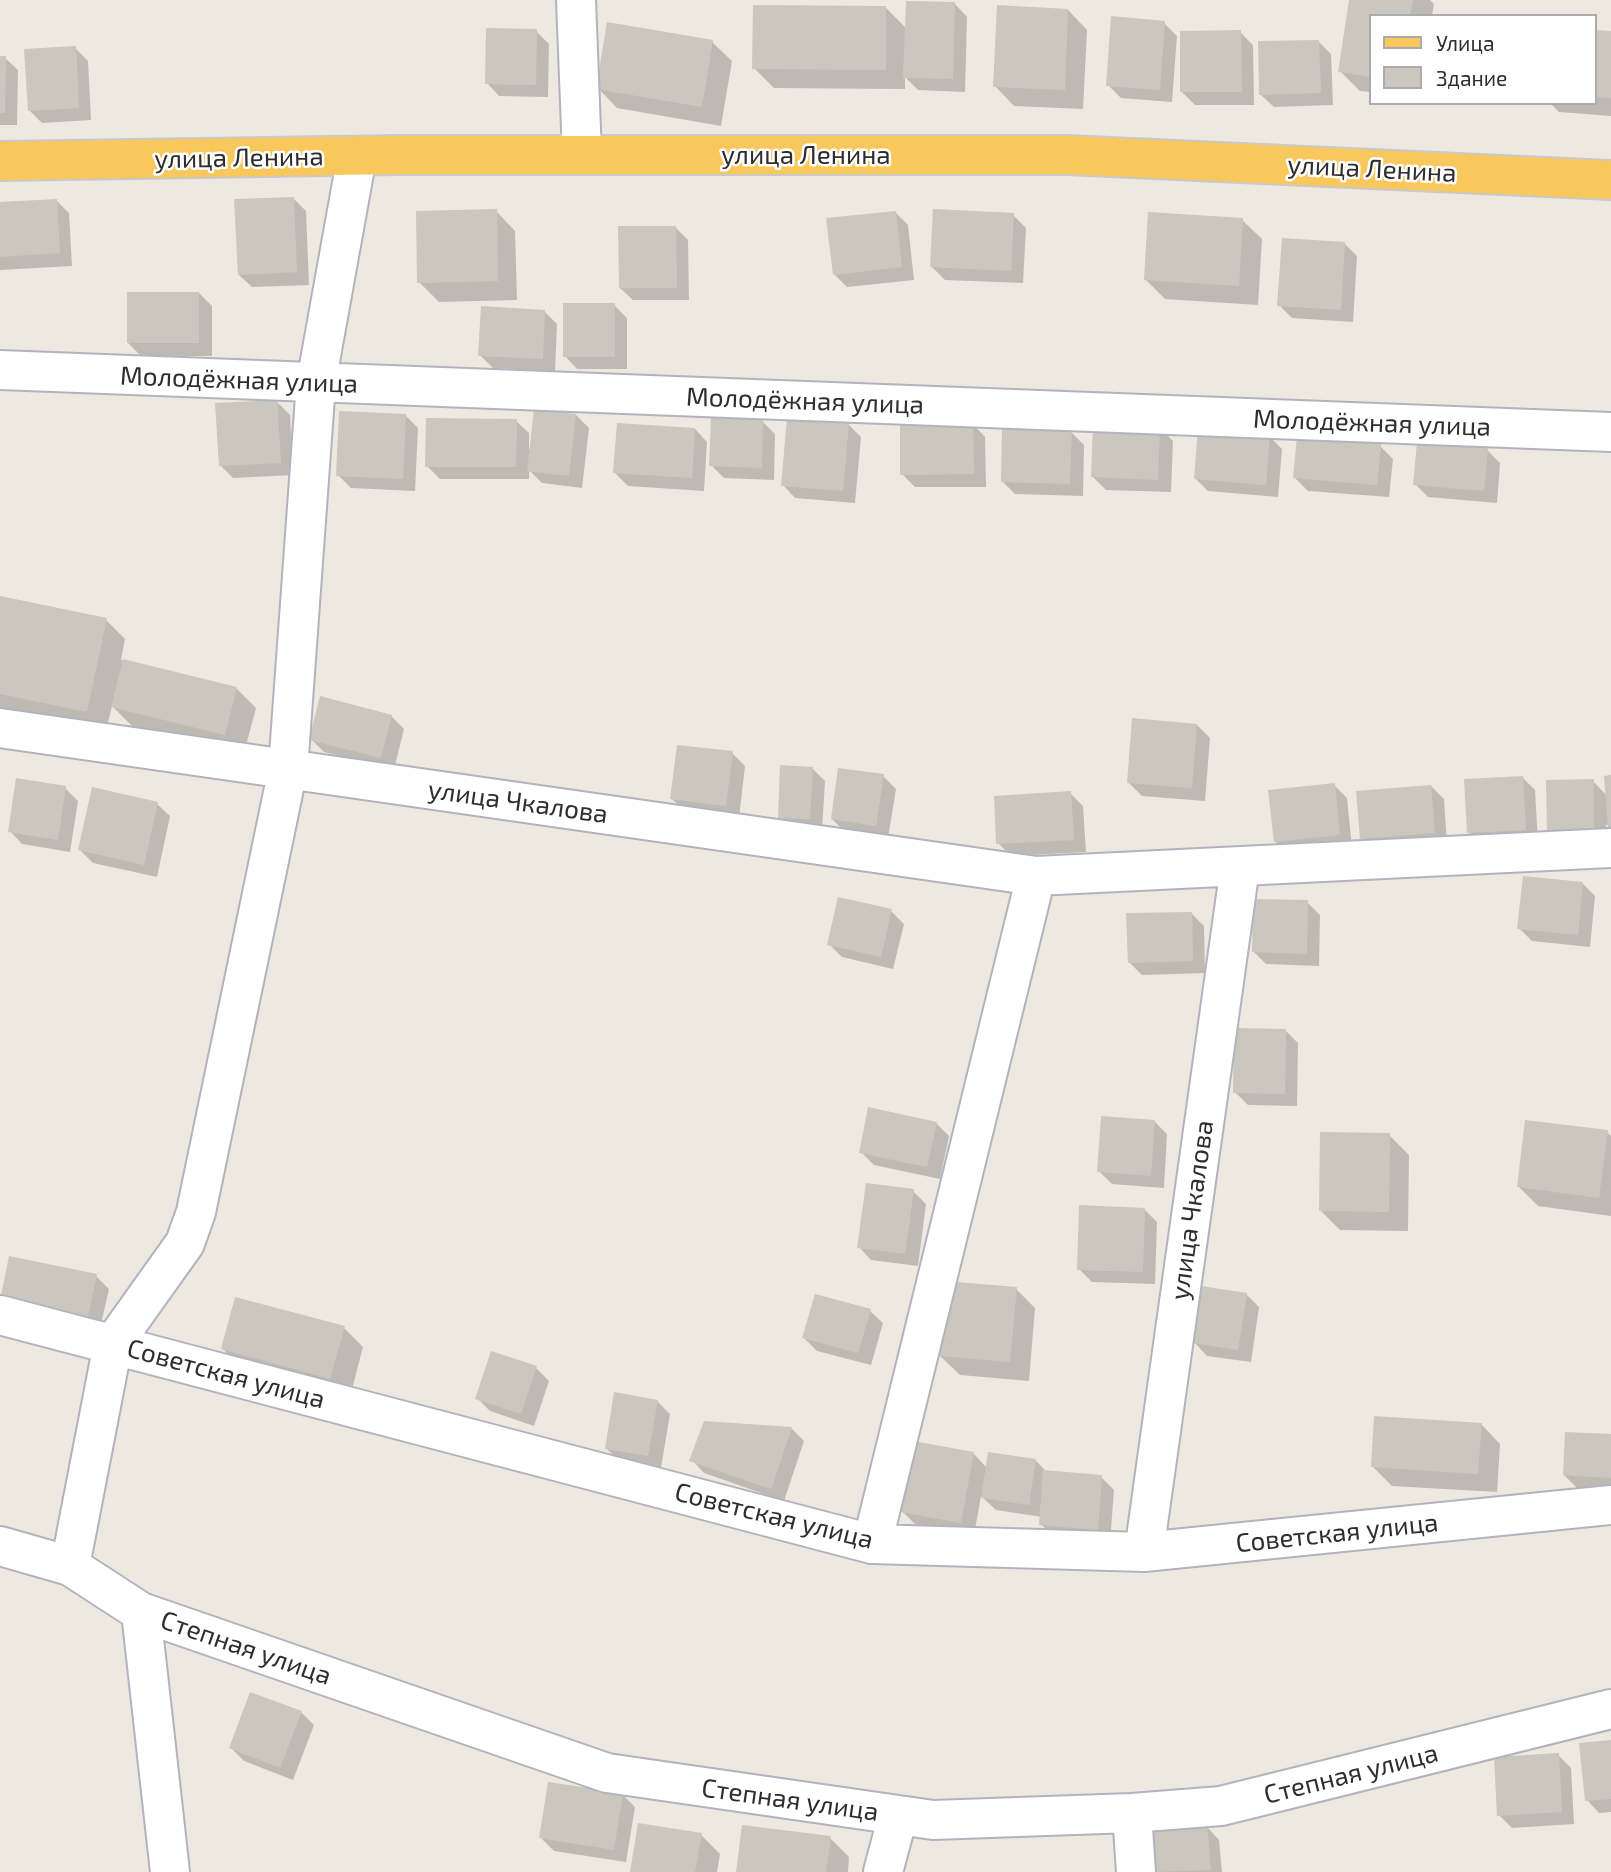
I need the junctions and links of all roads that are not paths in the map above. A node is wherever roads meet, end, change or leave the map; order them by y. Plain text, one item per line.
1 (576, 0) edge
2 (582, 155) junction
3 (357, 156) junction
4 (0, 161) edge
5 (1611, 180) edge
6 (0, 370) edge
7 (316, 383) junction
8 (1611, 432) edge
9 (0, 728) edge
10 (288, 769) junction
11 (1611, 848) edge
12 (1240, 867) junction
13 (1036, 876) junction
14 (0, 1315) edge
15 (113, 1344) junction
16 (1611, 1505) edge
17 (872, 1544) junction
18 (0, 1546) edge
19 (1144, 1552) junction
20 (70, 1566) junction
21 (141, 1612) junction
22 (1611, 1709) edge
23 (1132, 1812) junction
24 (898, 1816) junction
25 (170, 1872) edge
26 (883, 1872) edge
27 (1136, 1872) edge

1 - 2 street
2 - 3 main road, улица Ленина
2 - 5 main road, улица Ленина
3 - 4 main road, улица Ленина
3 - 7 street
6 - 7 street, Молодёжная улица
7 - 8 street, Молодёжная улица
7 - 10 street
9 - 10 street, улица Чкалова
10 - 13 street, улица Чкалова
10 - 15 street
11 - 12 street, улица Чкалова
12 - 13 street, улица Чкалова
12 - 19 street, улица Чкалова
13 - 17 street
14 - 15 street, Советская улица
15 - 17 street, Советская улица
15 - 20 street
16 - 19 street, Советская улица
17 - 19 street, Советская улица
18 - 20 street, Степная улица
20 - 21 street, Степная улица
21 - 24 street, Степная улица
21 - 25 street
22 - 23 street, Степная улица
23 - 24 street, Степная улица
23 - 27 street
24 - 26 street

